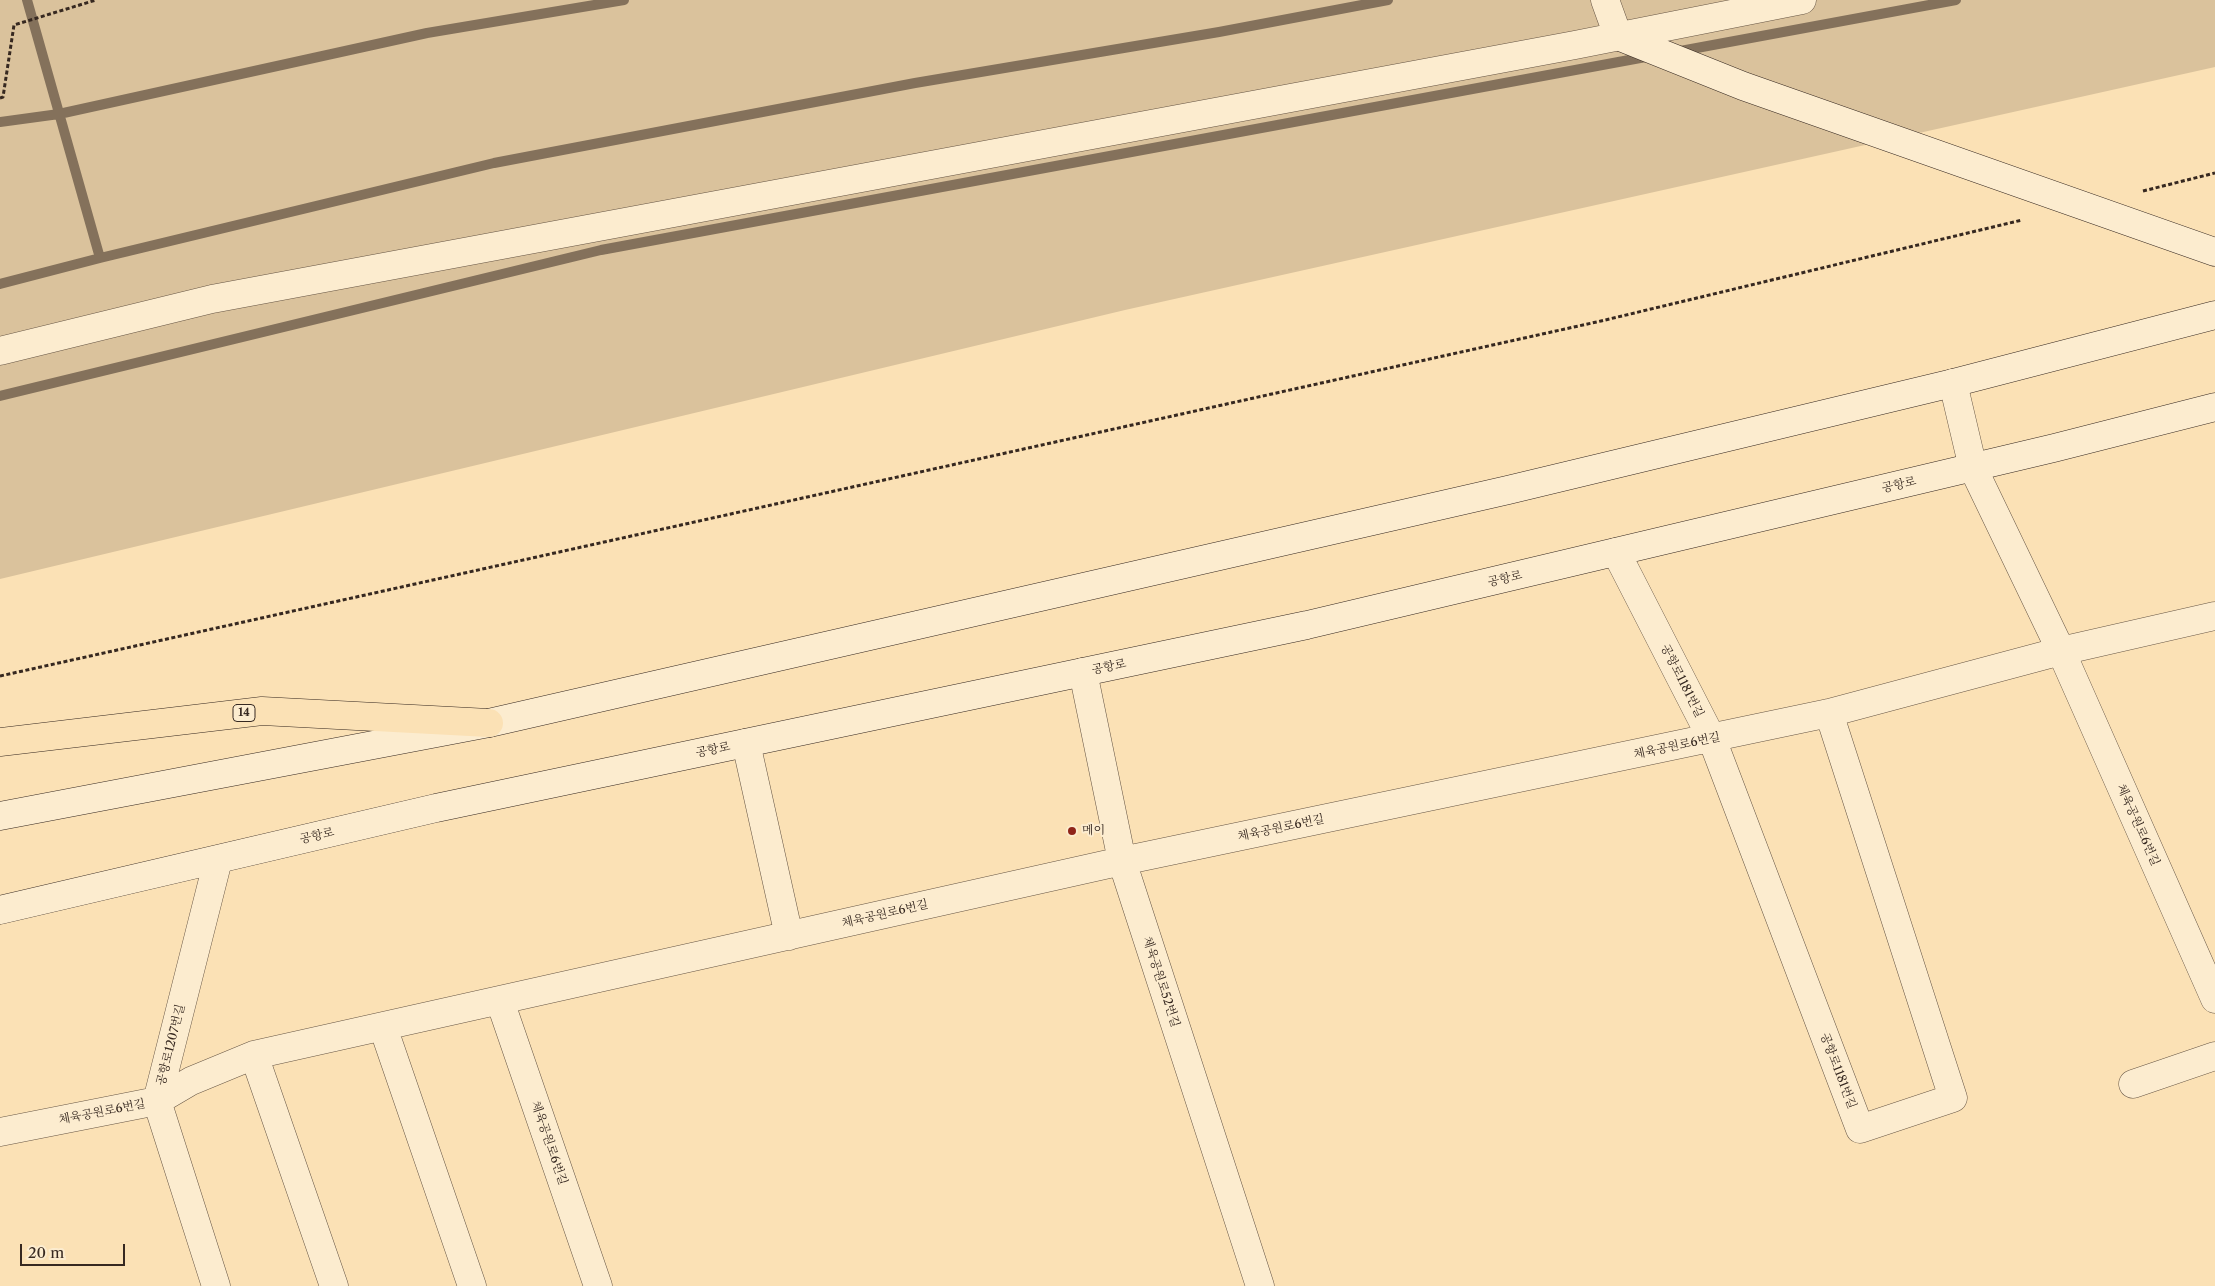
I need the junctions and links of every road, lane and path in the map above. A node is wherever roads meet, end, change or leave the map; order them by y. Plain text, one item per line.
1 (96, 0) edge
2 (1605, 0) edge
3 (1802, 0) edge
4 (1618, 36) junction
5 (0, 98) edge
6 (2215, 174) edge
7 (2140, 192) dead end
8 (2028, 218) dead end
9 (2215, 252) edge
10 (2215, 315) edge
11 (0, 351) edge
12 (1953, 383) junction
13 (2215, 407) edge
14 (1973, 468) junction
15 (1616, 552) junction
16 (2215, 616) edge
17 (2061, 651) junction
18 (1083, 672) junction
19 (0, 676) edge
20 (1829, 713) junction
21 (489, 723) junction
22 (1712, 738) junction
23 (0, 742) edge
24 (746, 743) junction
25 (0, 816) edge
26 (218, 860) junction
27 (1122, 861) junction
28 (0, 910) edge
29 (789, 936) junction
30 (2215, 999) edge
31 (500, 1001) junction
32 (383, 1027) junction
33 (254, 1055) junction
34 (2215, 1056) edge
35 (2133, 1084) dead end
36 (157, 1101) junction
37 (0, 1132) edge
38 (216, 1286) edge
39 (334, 1286) edge
40 (472, 1286) edge
41 (598, 1286) edge
42 (1260, 1286) edge

1 - 5 path
2 - 4 street
3 - 4 street
4 - 9 street
4 - 11 street
6 - 7 path
8 - 19 path
10 - 12 street
12 - 14 street
12 - 21 street
13 - 14 street, 공항로
14 - 15 street, 공항로
14 - 17 street
15 - 18 street, 공항로
15 - 22 street, 공항로1181번길
16 - 17 street, 체육공원로6번길
17 - 20 street, 체육공원로6번길
17 - 30 street, 체육공원로6번길
18 - 24 street, 공항로
18 - 27 street, 체육공원로52번길
20 - 22 street, 체육공원로6번길
20 - 22 street, 공항로1181번길
21 - 23 main road, 14
21 - 25 street
22 - 27 street, 체육공원로6번길
24 - 26 street, 공항로
24 - 29 street
26 - 28 street, 공항로
26 - 36 street, 공항로1207번길
27 - 29 street, 체육공원로6번길
27 - 42 street, 체육공원로52번길
29 - 31 street, 체육공원로6번길
31 - 32 street, 체육공원로6번길
31 - 41 street, 체육공원로6번길
32 - 33 street, 체육공원로6번길
32 - 40 street
33 - 36 street, 체육공원로6번길
33 - 39 street
34 - 35 street
36 - 37 street, 체육공원로6번길
36 - 38 street, 공항로1207번길

